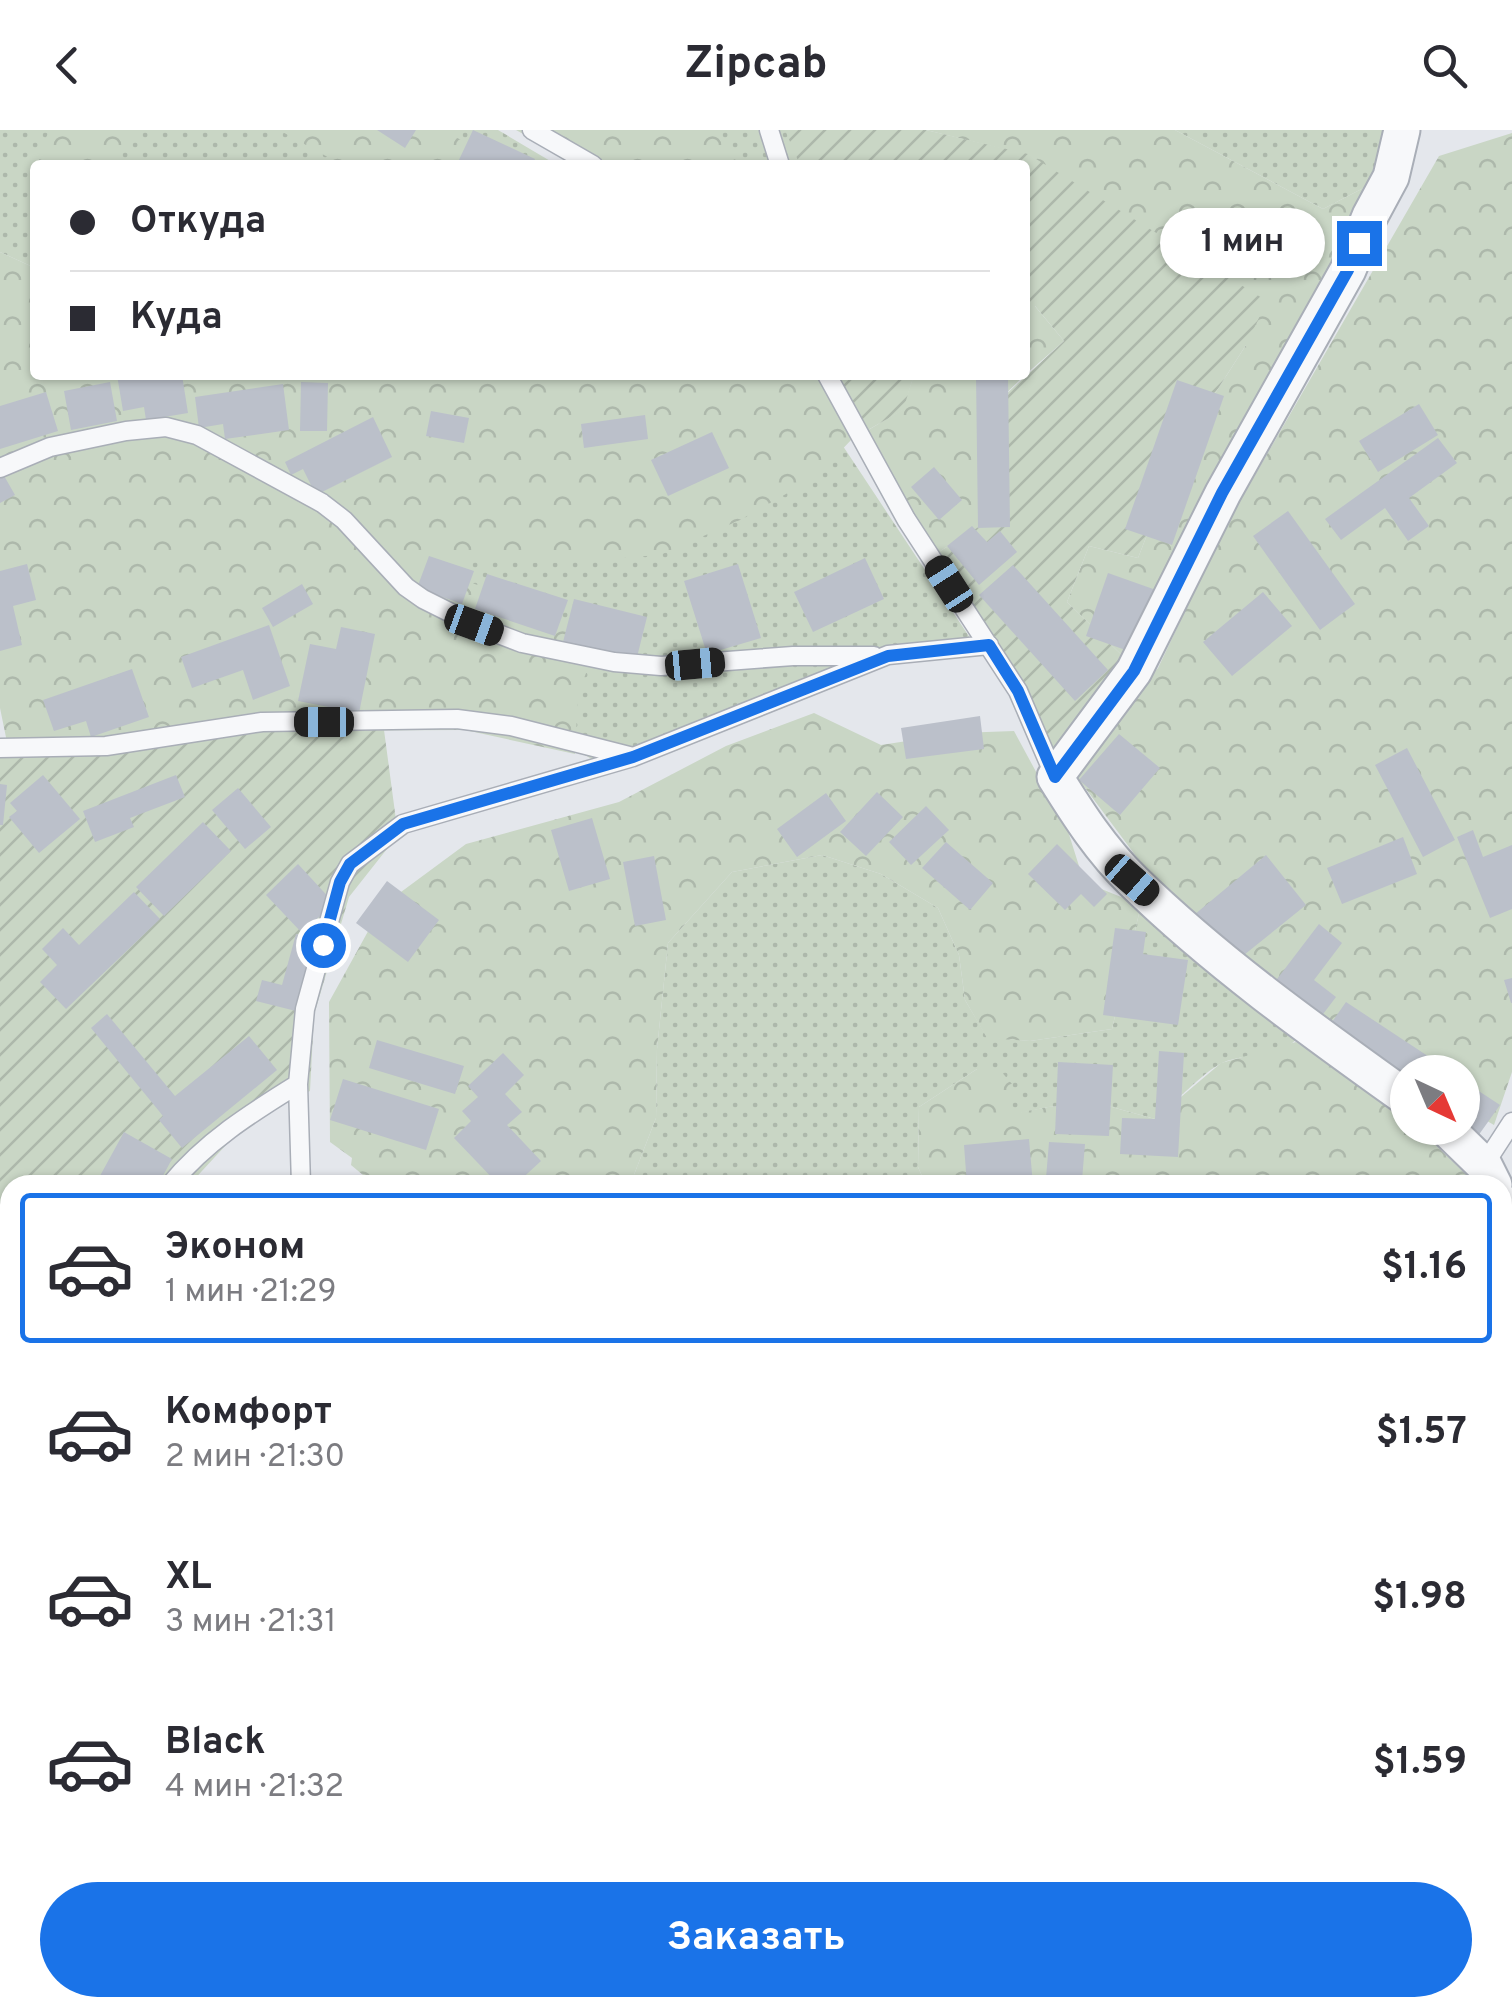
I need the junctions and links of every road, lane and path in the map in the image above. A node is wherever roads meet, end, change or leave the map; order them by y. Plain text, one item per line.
1 (532, 130) edge
2 (769, 130) edge
3 (1402, 130) edge
4 (583, 160) edge
5 (778, 160) edge
6 (830, 380) edge
7 (0, 468) edge
8 (989, 645) junction
9 (888, 656) junction
10 (0, 727) edge
11 (3, 748) edge
12 (633, 757) junction
13 (1055, 777) junction
14 (298, 1084) junction
15 (1390, 1086) edge
16 (1512, 1122) edge
17 (1462, 1145) edge
18 (178, 1175) edge
19 (301, 1175) edge
20 (1489, 1175) edge

1 - 4 lane
2 - 5 lane
3 - 13 street
6 - 8 lane
7 - 9 lane
8 - 9 lane
8 - 13 lane
9 - 12 lane
10 - 11 lane
11 - 12 lane
12 - 14 lane
13 - 15 street
14 - 18 lane
14 - 19 lane
16 - 20 lane
17 - 20 street

